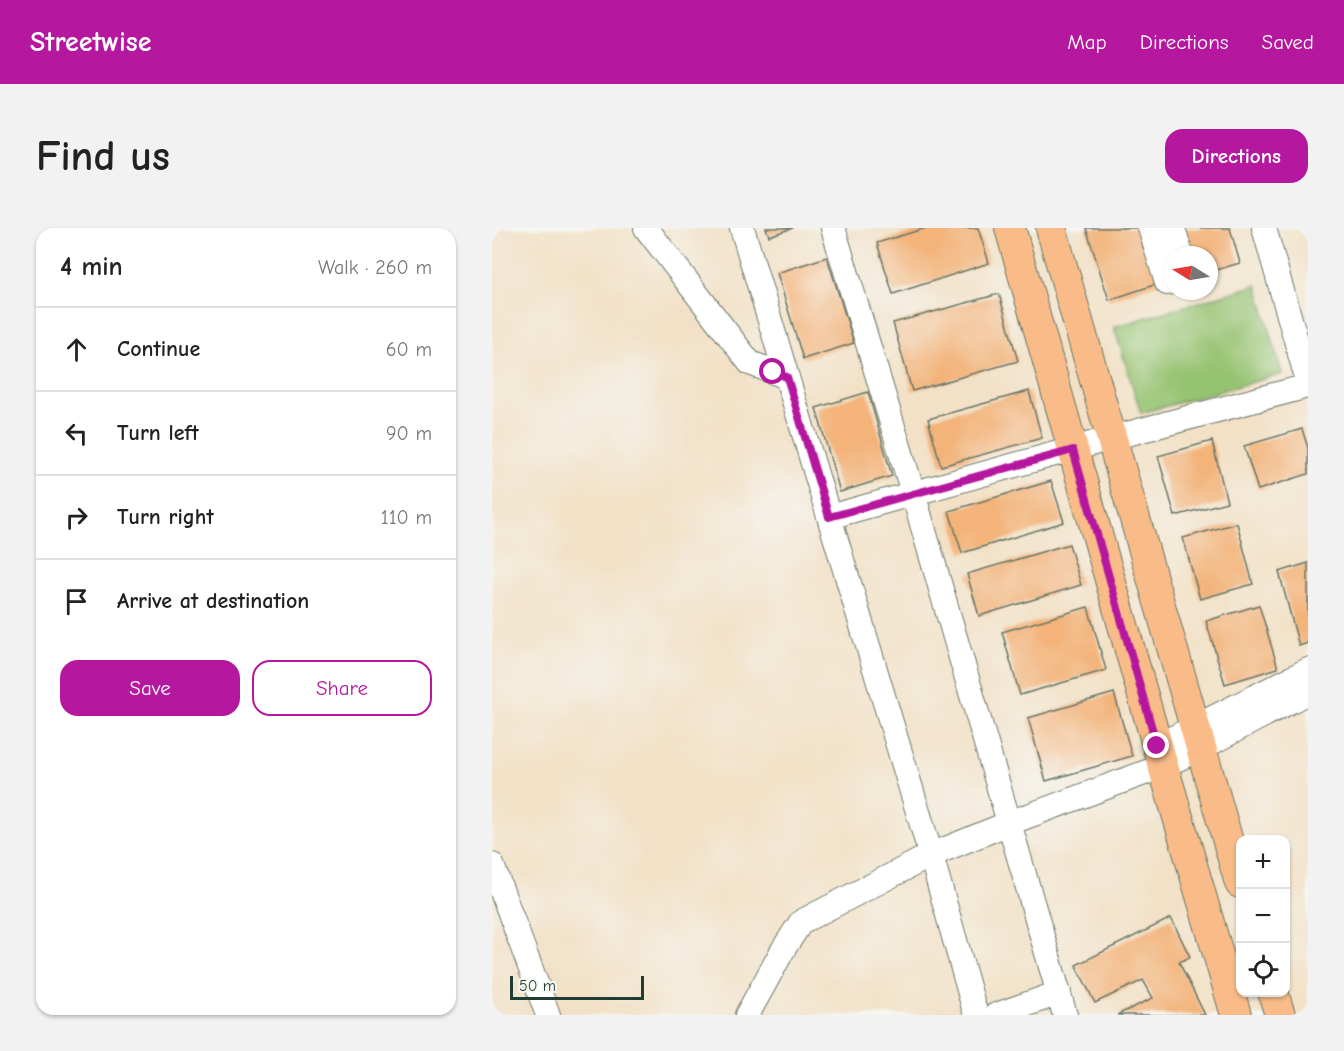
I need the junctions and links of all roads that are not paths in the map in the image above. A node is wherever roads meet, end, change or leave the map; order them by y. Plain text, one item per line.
1 (646, 228) edge
2 (742, 228) edge
3 (833, 228) edge
4 (1010, 228) edge
5 (1051, 228) edge
6 (1150, 228) edge
7 (1173, 228) edge
8 (1264, 228) edge
9 (1178, 246) edge
10 (1164, 273) edge
11 (787, 377) junction
12 (1308, 384) edge
13 (1112, 438) junction
14 (1073, 450) junction
15 (913, 493) junction
16 (829, 517) junction
17 (1308, 670) edge
18 (1308, 692) edge
19 (1199, 737) junction
20 (1160, 756) junction
21 (1010, 823) junction
22 (931, 855) junction
23 (492, 865) edge
24 (1236, 869) edge
25 (1274, 997) edge
26 (1062, 1004) edge
27 (548, 1015) edge
28 (747, 1015) edge
29 (976, 1015) edge
30 (996, 1015) edge
31 (1236, 1015) edge
32 (1280, 1015) edge

1 - 11 street
2 - 11 street
3 - 15 street
4 - 14 main road
5 - 13 main road
6 - 10 street
7 - 9 street
8 - 12 street
11 - 16 street
12 - 13 street
13 - 14 street
13 - 19 main road
14 - 15 street
14 - 20 main road
15 - 16 street
15 - 21 street
16 - 22 street
17 - 19 street
18 - 19 street
19 - 20 street
19 - 24 main road
20 - 21 street
20 - 31 main road
21 - 22 street
21 - 26 street
22 - 28 street
22 - 29 street
23 - 27 street
25 - 32 main road
26 - 30 street

